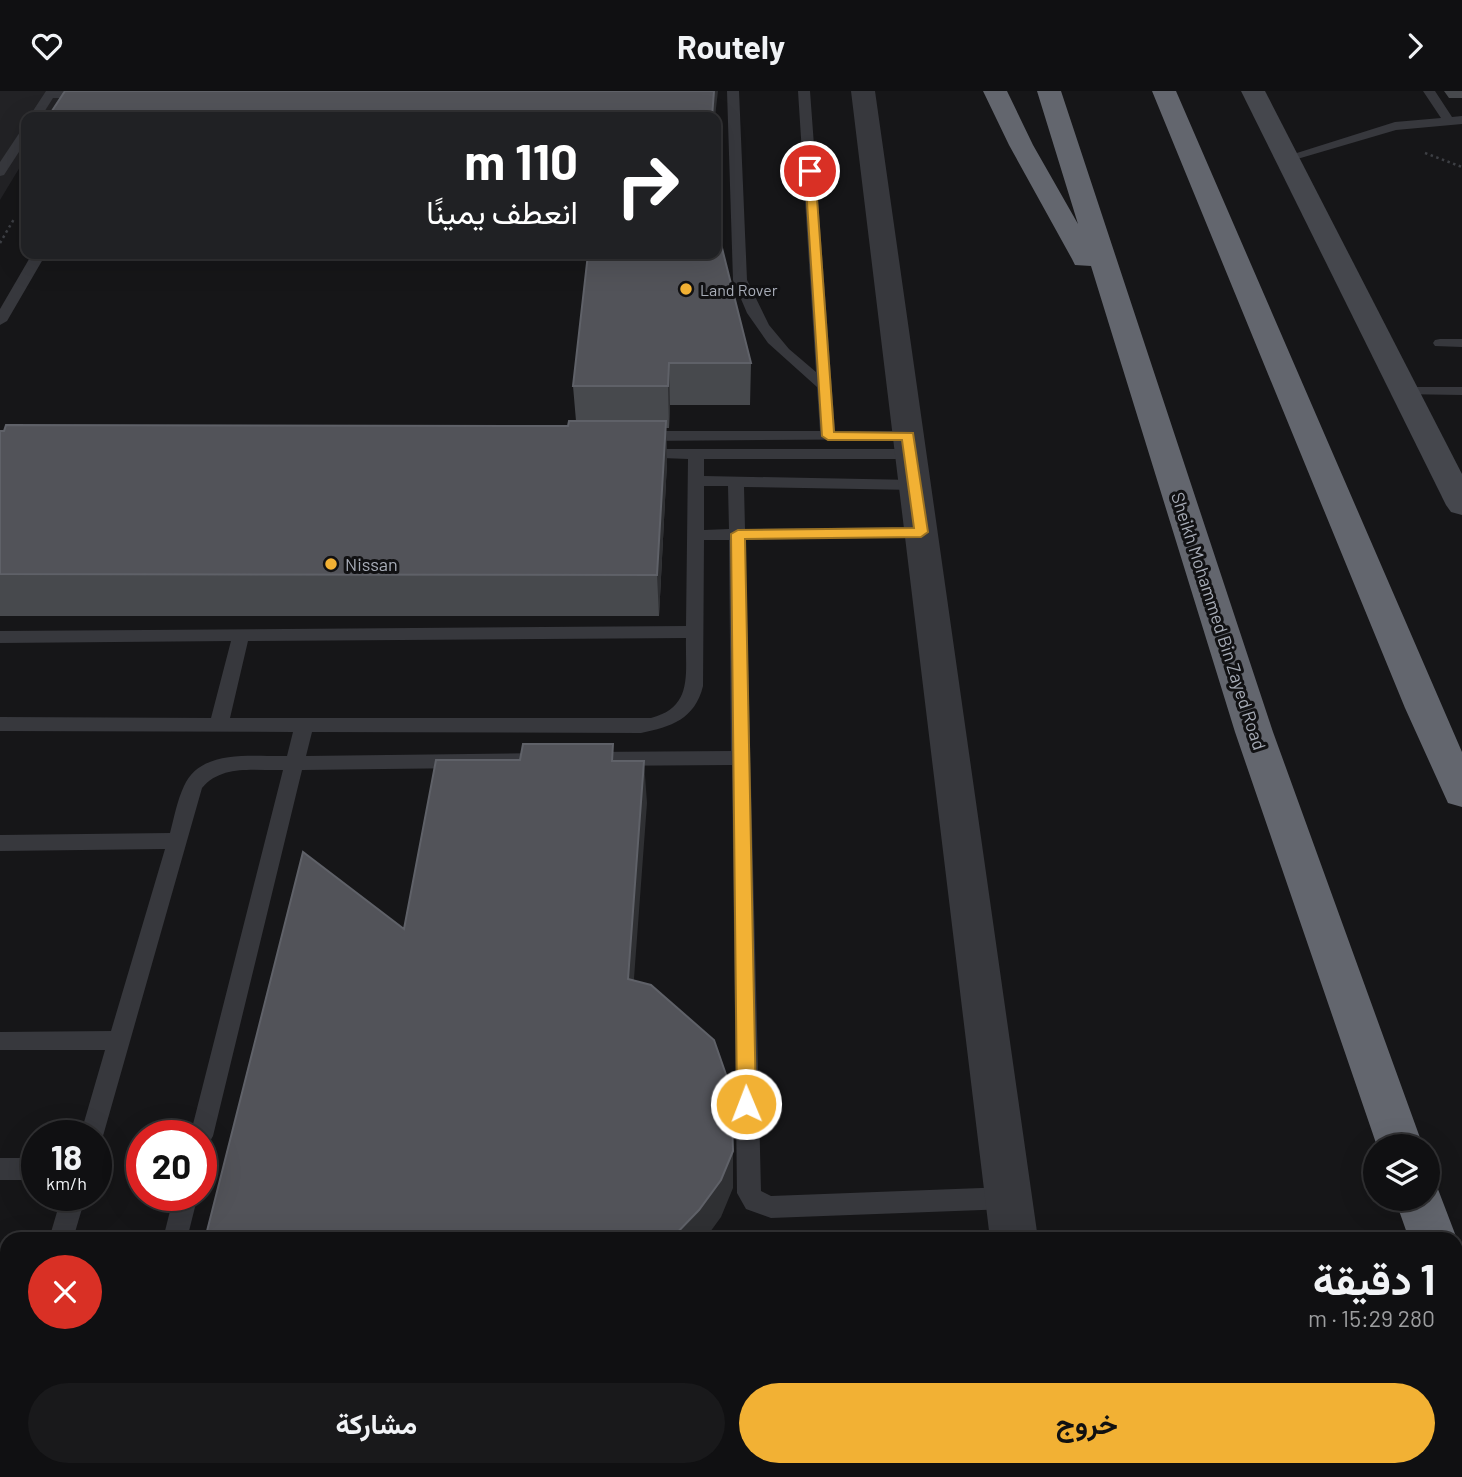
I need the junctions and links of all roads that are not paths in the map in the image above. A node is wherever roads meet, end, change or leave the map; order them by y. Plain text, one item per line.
1 (116, 91) edge
2 (733, 91) edge
3 (804, 91) edge
4 (863, 91) edge
5 (995, 91) edge
6 (1049, 91) edge
7 (1164, 91) edge
8 (1253, 91) edge
9 (1429, 91) edge
10 (51, 93) edge
11 (39, 112) edge
12 (1448, 120) junction
13 (1462, 120) edge
14 (21, 139) edge
15 (1287, 158) junction
16 (0, 172) edge
17 (36, 259) edge
18 (0, 321) edge
19 (1123, 326) junction
20 (1462, 342) edge
21 (1440, 343) dead end
22 (824, 385) junction
23 (1404, 391) junction
24 (1462, 391) edge
25 (620, 436) edge
26 (828, 436) junction
27 (626, 454) edge
28 (696, 454) junction
29 (911, 458) junction
30 (696, 481) junction
31 (736, 482) junction
32 (1462, 505) edge
33 (921, 532) junction
34 (738, 534) junction
35 (695, 535) junction
36 (694, 632) junction
37 (241, 635) junction
38 (0, 637) edge
39 (0, 724) edge
40 (219, 725) junction
41 (304, 725) junction
42 (741, 758) junction
43 (294, 762) junction
44 (1462, 793) edge
45 (177, 841) junction
46 (0, 843) edge
47 (119, 1040) junction
48 (0, 1041) edge
49 (96, 1120) edge
50 (205, 1120) edge
51 (1396, 1134) edge
52 (0, 1169) edge
53 (21, 1169) edge
54 (1008, 1198) junction
55 (69, 1211) edge
56 (182, 1211) edge
57 (1423, 1211) edge
58 (63, 1232) edge
59 (177, 1232) edge
60 (1013, 1232) edge
61 (1431, 1232) edge

1 - 10 lane
2 - 22 lane
3 - 22 lane
4 - 29 street
5 - 19 highway
6 - 19 highway, Sheikh Mohammed Bin Zayed Road
7 - 44 highway
8 - 15 main road
9 - 12 lane
10 - 11 lane
12 - 13 lane
12 - 15 lane
14 - 16 lane
15 - 23 main road
17 - 18 lane
19 - 51 highway, Sheikh Mohammed Bin Zayed Road
20 - 21 lane
22 - 26 lane
23 - 24 lane
23 - 32 main road
25 - 26 lane
26 - 29 lane
27 - 28 lane
28 - 29 lane
28 - 30 lane
29 - 31 lane
29 - 33 street
30 - 31 lane
30 - 35 lane
31 - 34 lane
33 - 34 lane
33 - 54 street
34 - 35 lane
34 - 42 lane
35 - 36 lane
36 - 37 lane
36 - 41 lane
37 - 38 lane
37 - 40 lane
39 - 40 lane
40 - 41 lane
41 - 43 lane
42 - 43 lane
42 - 54 lane
43 - 45 lane
43 - 50 lane
45 - 46 lane
45 - 47 lane
47 - 48 lane
47 - 49 lane
52 - 53 lane
54 - 60 street
55 - 58 lane
56 - 59 lane
57 - 61 highway

